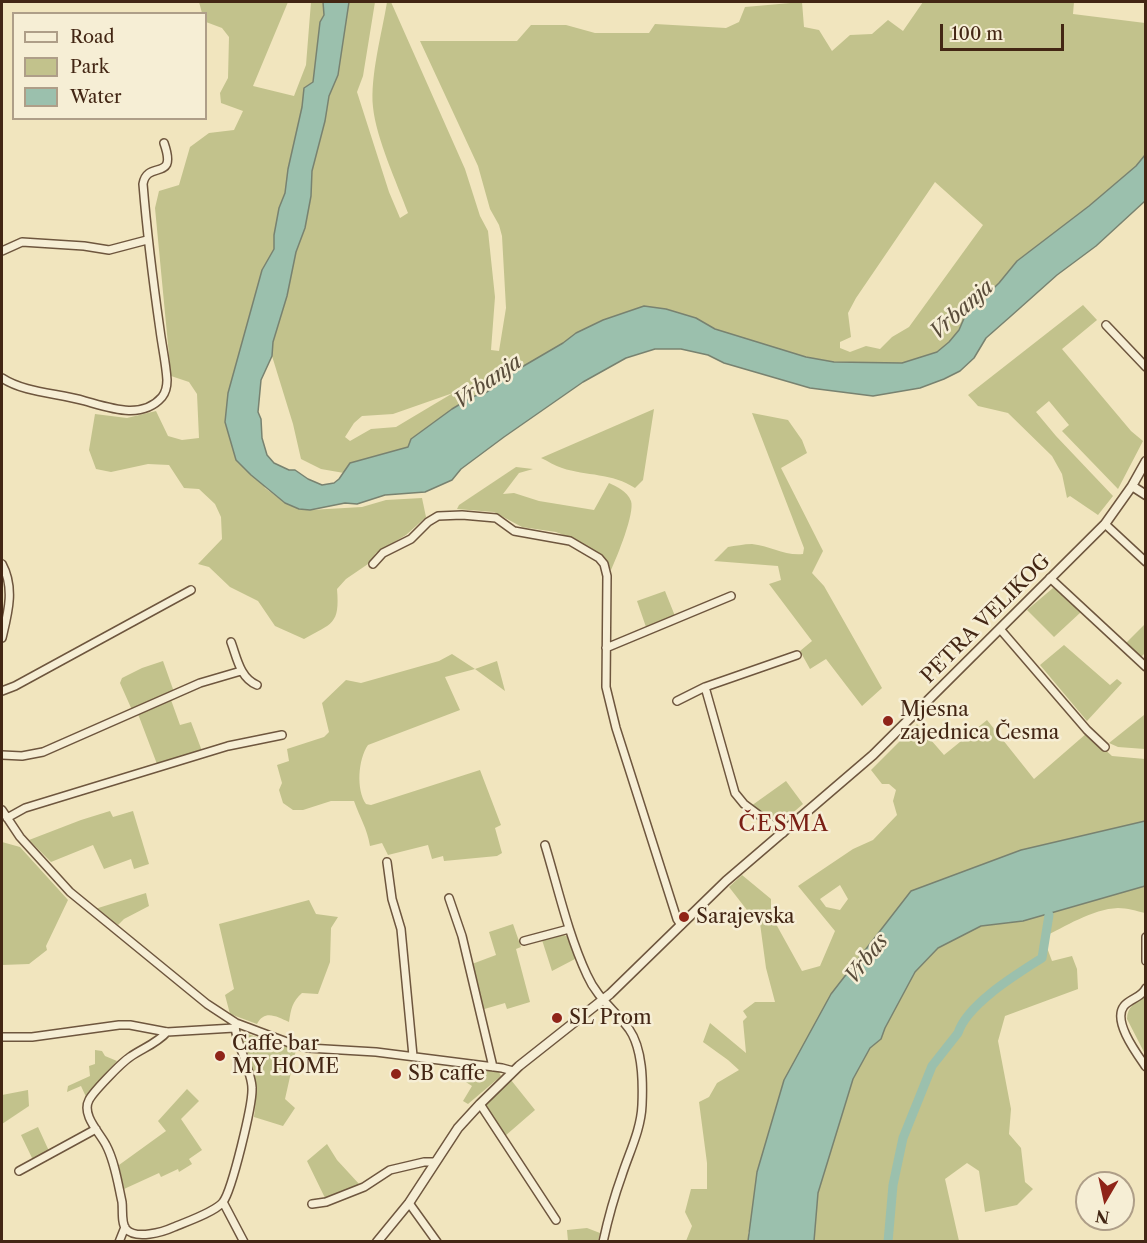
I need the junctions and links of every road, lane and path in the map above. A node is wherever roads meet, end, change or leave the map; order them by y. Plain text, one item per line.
1 (164, 143) dead end
2 (147, 240) junction
3 (2, 251) edge
4 (1107, 325) dead end
5 (1146, 367) edge
6 (2, 378) edge
7 (1146, 461) edge
8 (1132, 486) junction
9 (1146, 495) edge
10 (1105, 524) junction
11 (1146, 562) edge
12 (2, 564) edge
13 (373, 564) dead end
14 (1050, 578) junction
15 (191, 590) dead end
16 (731, 596) dead end
17 (1000, 629) junction
18 (2, 638) edge
19 (231, 642) dead end
20 (606, 648) junction
21 (797, 655) dead end
22 (1146, 667) edge
23 (241, 671) junction
24 (257, 686) dead end
25 (705, 687) junction
26 (2, 691) edge
27 (677, 701) dead end
28 (282, 735) dead end
29 (1105, 747) dead end
30 (2, 755) edge
31 (2, 810) edge
32 (7, 818) junction
33 (783, 833) junction
34 (545, 845) dead end
35 (387, 862) dead end
36 (449, 898) dead end
37 (681, 925) junction
38 (569, 928) junction
39 (1146, 937) edge
40 (524, 941) dead end
41 (1146, 961) edge
42 (1146, 988) edge
43 (602, 1001) junction
44 (235, 1025) junction
45 (167, 1032) junction
46 (2, 1037) edge
47 (412, 1056) junction
48 (493, 1067) junction
49 (1146, 1067) edge
50 (513, 1071) junction
51 (480, 1104) junction
52 (96, 1129) junction
53 (435, 1162) junction
54 (19, 1171) dead end
55 (223, 1202) junction
56 (409, 1203) junction
57 (312, 1204) dead end
58 (556, 1220) dead end
59 (125, 1227) junction
60 (119, 1242) edge
61 (244, 1242) edge
62 (377, 1242) edge
63 (437, 1242) edge
64 (603, 1242) edge

1 - 2 street
2 - 3 street
2 - 6 street
4 - 5 street
7 - 8 street, PETRA VELIKOG
8 - 9 street
8 - 10 street, PETRA VELIKOG
10 - 11 street
10 - 14 street, PETRA VELIKOG
12 - 18 street
13 - 20 street
14 - 17 street, PETRA VELIKOG
14 - 22 street
15 - 26 street
16 - 20 street
17 - 29 street
17 - 33 street, PETRA VELIKOG
19 - 23 street
20 - 37 street
21 - 25 street
23 - 24 street
23 - 30 street
25 - 27 street
25 - 33 street
28 - 32 street
31 - 32 street
32 - 44 street
33 - 37 street, PETRA VELIKOG
34 - 38 street
35 - 47 street
36 - 48 street
37 - 43 street, PETRA VELIKOG
38 - 40 street
38 - 43 street
39 - 41 street
42 - 49 street
43 - 50 street, PETRA VELIKOG
43 - 64 street
44 - 45 street
44 - 47 street
44 - 55 street
45 - 46 street
45 - 52 street
47 - 48 street
48 - 50 street
50 - 51 street, PETRA VELIKOG
51 - 53 street, PETRA VELIKOG
51 - 58 street
52 - 54 street
52 - 59 street
53 - 56 street, PETRA VELIKOG
53 - 57 street
55 - 59 street
55 - 61 street
56 - 62 street, PETRA VELIKOG
56 - 63 street
59 - 60 street

